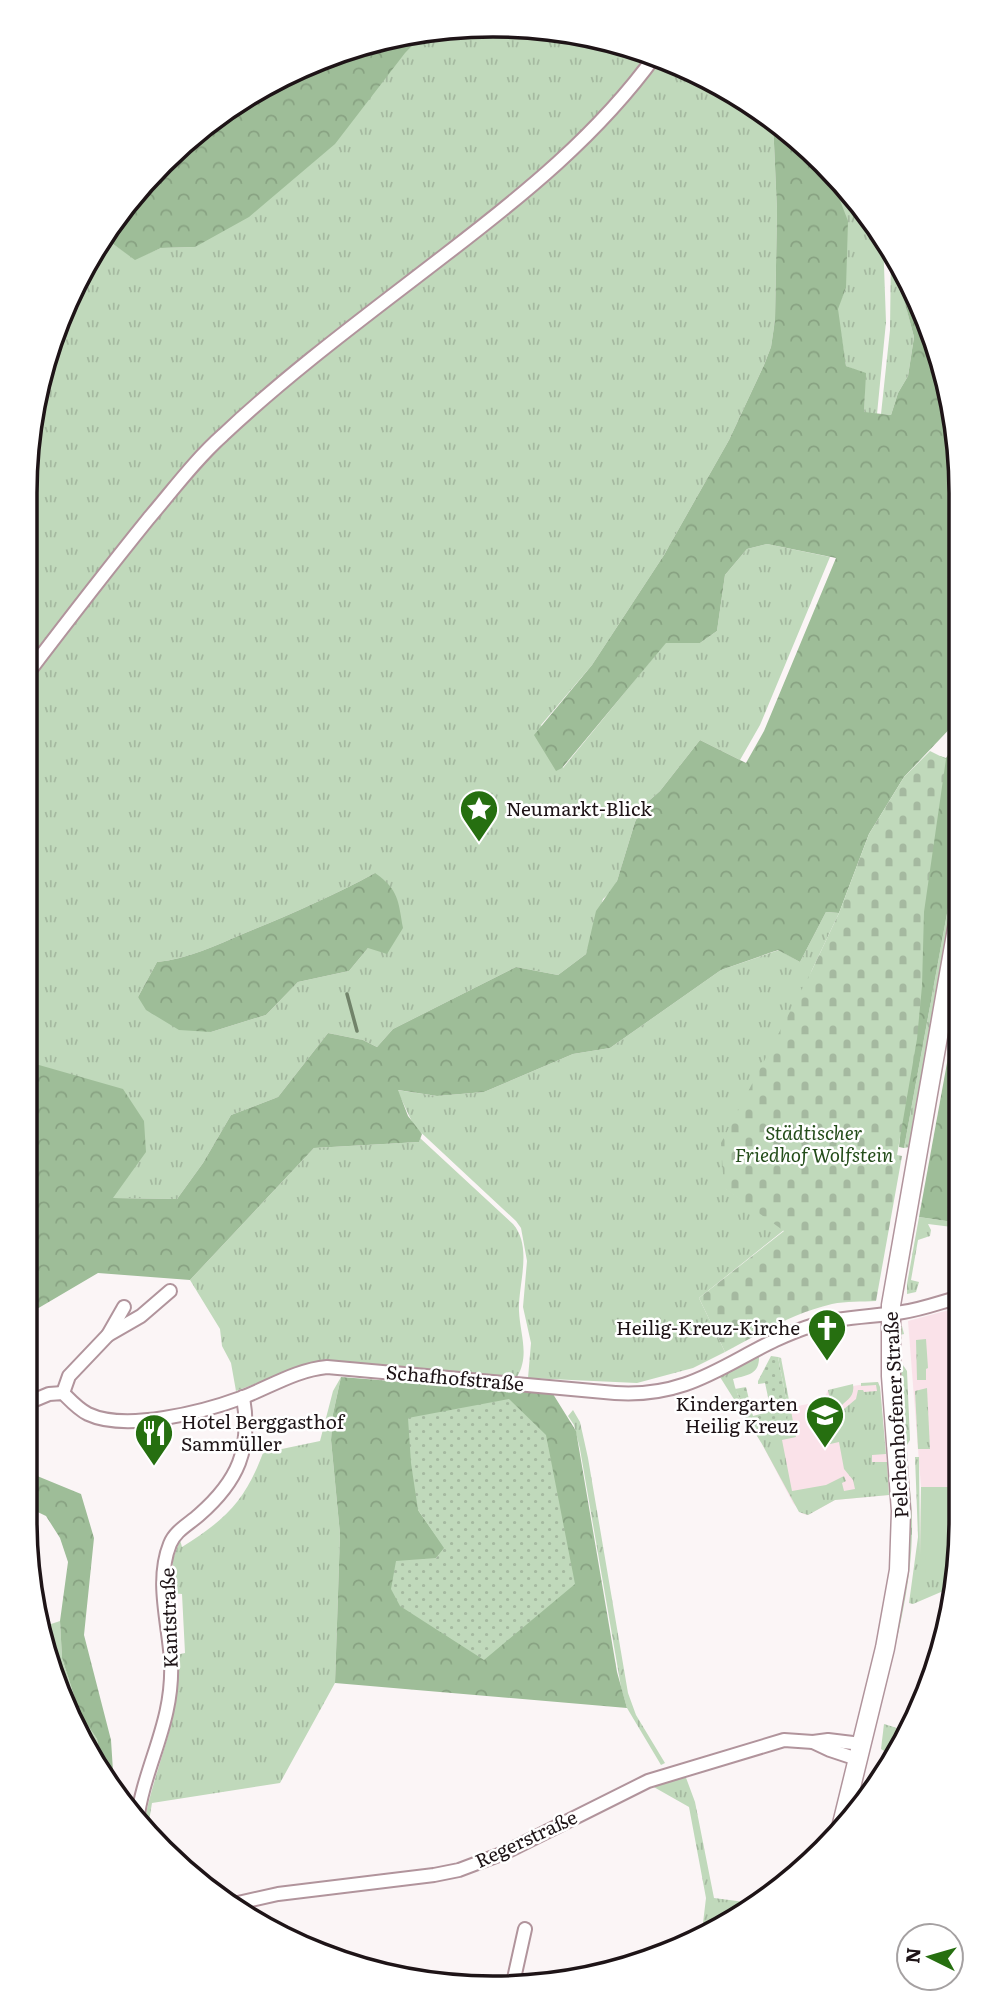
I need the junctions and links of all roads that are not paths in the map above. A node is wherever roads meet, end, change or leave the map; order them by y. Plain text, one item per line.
1 (649, 64) edge
2 (37, 661) edge
3 (949, 975) edge
4 (170, 1291) dead end
5 (949, 1300) edge
6 (124, 1307) dead end
7 (890, 1314) junction
8 (108, 1335) junction
9 (63, 1393) junction
10 (243, 1397) junction
11 (37, 1399) edge
12 (859, 1752) junction
13 (139, 1807) edge
14 (845, 1810) edge
15 (244, 1902) edge
16 (525, 1929) dead end
17 (515, 1975) edge

1 - 2 street
3 - 7 main road, Pelchenhofener Straße
4 - 8 street
5 - 7 street, Schafhofstraße
6 - 8 street
7 - 10 street, Schafhofstraße
7 - 12 main road, Pelchenhofener Straße
8 - 9 street
9 - 10 street, Schafhofstraße
9 - 11 street
10 - 13 street, Kantstraße
12 - 14 main road, Pelchenhofener Straße
12 - 15 street, Regerstraße
16 - 17 street

